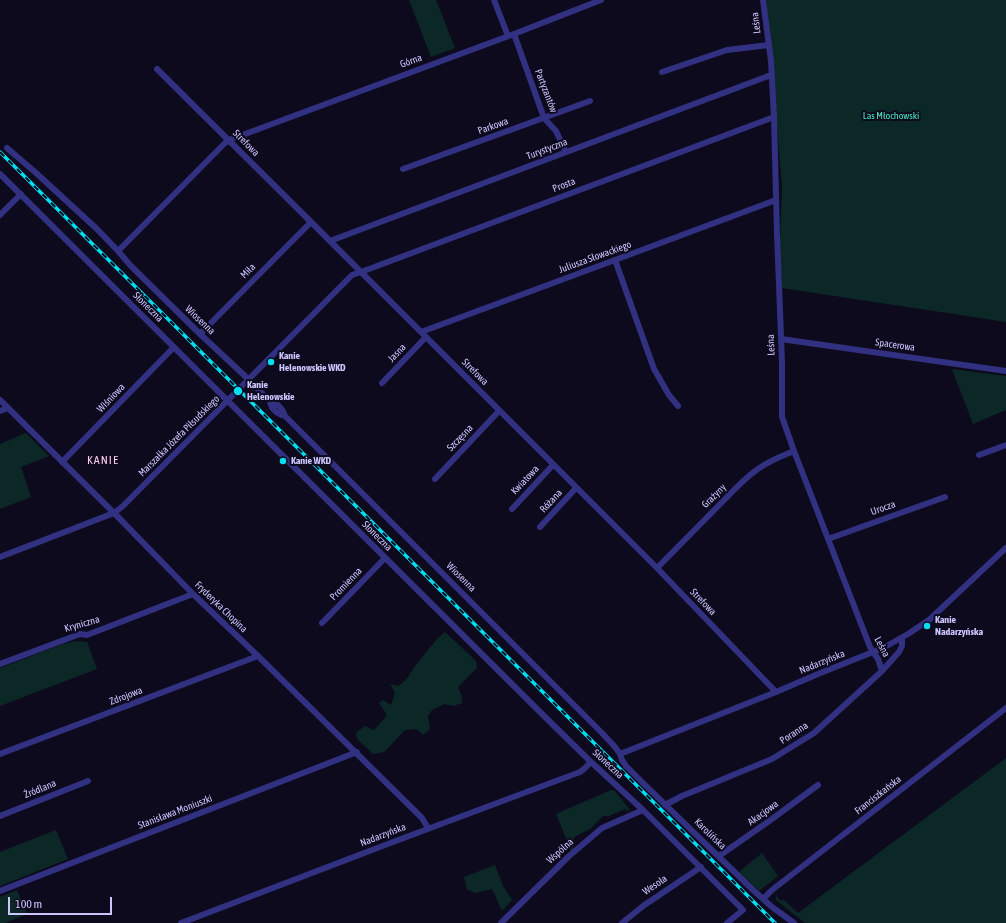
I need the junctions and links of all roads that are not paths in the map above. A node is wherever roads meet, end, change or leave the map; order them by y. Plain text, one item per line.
1 (494, 0) edge
2 (601, 0) edge
3 (763, 0) edge
4 (511, 35) junction
5 (769, 45) junction
6 (157, 69) dead end
7 (662, 72) dead end
8 (771, 75) junction
9 (590, 101) dead end
10 (774, 117) junction
11 (544, 118) junction
12 (229, 140) junction
13 (7, 148) dead end
14 (566, 152) junction
15 (403, 170) dead end
16 (0, 174) edge
17 (21, 194) junction
18 (776, 200) junction
19 (0, 215) edge
20 (311, 222) junction
21 (330, 241) junction
22 (118, 251) junction
23 (615, 260) junction
24 (361, 272) junction
25 (421, 332) junction
26 (200, 334) junction
27 (426, 337) junction
28 (781, 339) junction
29 (174, 347) junction
30 (1006, 371) edge
31 (249, 380) junction
32 (382, 383) dead end
33 (0, 400) edge
34 (228, 401) junction
35 (678, 406) dead end
36 (8, 408) junction
37 (0, 411) edge
38 (500, 411) junction
39 (1006, 445) edge
40 (794, 451) junction
41 (979, 455) dead end
42 (62, 462) junction
43 (553, 465) junction
44 (435, 479) dead end
45 (576, 488) junction
46 (945, 497) dead end
47 (512, 509) dead end
48 (114, 513) junction
49 (540, 527) dead end
50 (828, 539) junction
51 (1006, 548) edge
52 (0, 557) edge
53 (385, 558) junction
54 (657, 568) junction
55 (193, 594) junction
56 (322, 623) dead end
57 (902, 638) junction
58 (872, 652) junction
59 (258, 656) junction
60 (0, 664) edge
61 (882, 671) junction
62 (776, 692) junction
63 (1006, 708) edge
64 (357, 752) junction
65 (0, 754) edge
66 (620, 754) junction
67 (591, 762) junction
68 (88, 781) dead end
69 (818, 785) dead end
70 (665, 805) junction
71 (643, 810) junction
72 (0, 816) edge
73 (428, 828) junction
74 (719, 856) junction
75 (701, 867) junction
76 (0, 891) edge
77 (763, 899) junction
78 (181, 923) edge
79 (501, 923) edge
80 (622, 923) edge
81 (727, 923) edge
82 (794, 923) edge

1 - 4 street, Partyzantów
2 - 4 street, Górna
3 - 5 street, Leśna
4 - 11 street, Partyzantów
4 - 12 street, Górna
5 - 7 street
5 - 8 street, Leśna
6 - 12 street, Strefowa
8 - 10 street, Leśna
8 - 14 street, Turystyczna
9 - 11 street, Parkowa
10 - 18 street, Leśna
10 - 24 street, Prosta
11 - 14 street, Partyzantów
11 - 15 street, Parkowa
12 - 20 street, Strefowa
12 - 22 street
13 - 22 street, Wiosenna
14 - 21 street, Turystyczna
16 - 17 street, Słoneczna
17 - 19 street
17 - 29 street, Słoneczna
18 - 23 street, Juliusza Słowackiego
18 - 28 street, Leśna
20 - 21 street, Strefowa
20 - 26 street, Miła
21 - 24 street, Strefowa
22 - 26 street, Wiosenna
23 - 25 street, Juliusza Słowackiego
23 - 35 street
24 - 25 street, Strefowa
24 - 31 street, Marszałka Józefa Piłsudskiego
25 - 27 street, Strefowa
26 - 31 street, Wiosenna
27 - 32 street, Jasna
27 - 38 street, Strefowa
28 - 30 street, Spacerowa
28 - 40 street, Leśna
29 - 34 street, Słoneczna
29 - 42 street, Wiśniowa
31 - 34 street, Marszałka Józefa Piłsudskiego
31 - 66 street, Wiosenna
33 - 36 street, Fryderyka Chopina
34 - 48 street, Marszałka Józefa Piłsudskiego
34 - 53 street, Słoneczna
36 - 37 street
36 - 42 street, Fryderyka Chopina
38 - 43 street, Strefowa
38 - 44 street, Szczęsna
39 - 41 street
40 - 50 street, Leśna
40 - 54 street, Grażyny
42 - 48 street, Fryderyka Chopina
43 - 45 street, Strefowa
43 - 47 street, Kwiatowa
45 - 49 street, Różana
45 - 54 street, Strefowa
46 - 50 street, Urocza
48 - 52 street, Marszałka Józefa Piłsudskiego
48 - 55 street, Fryderyka Chopina
50 - 58 street, Leśna
51 - 57 street, Nadarzyńska
53 - 56 street, Promienna
53 - 67 street, Słoneczna
54 - 62 street, Strefowa
55 - 59 street, Fryderyka Chopina
55 - 60 street, Kryniczna
57 - 58 street, Nadarzyńska
57 - 61 street, Poranna
58 - 61 street, Leśna
58 - 62 street, Nadarzyńska
59 - 64 street, Fryderyka Chopina
59 - 65 street, Zdrojowa
61 - 70 street, Poranna
62 - 66 street, Nadarzyńska
63 - 77 street, Franciszkańska
64 - 73 street, Fryderyka Chopina
64 - 76 street, Stanisława Moniuszki
66 - 70 street, Karolińska
67 - 71 street, Słoneczna
67 - 73 street, Nadarzyńska
68 - 72 street, Źródlana
69 - 74 street, Akacjowa
70 - 74 street, Karolińska
71 - 75 street, Słoneczna
71 - 79 street, Wspólna
73 - 78 street, Nadarzyńska
74 - 77 street, Karolińska
75 - 80 street, Wesoła
75 - 81 street, Słoneczna
77 - 82 street, Karolińska

